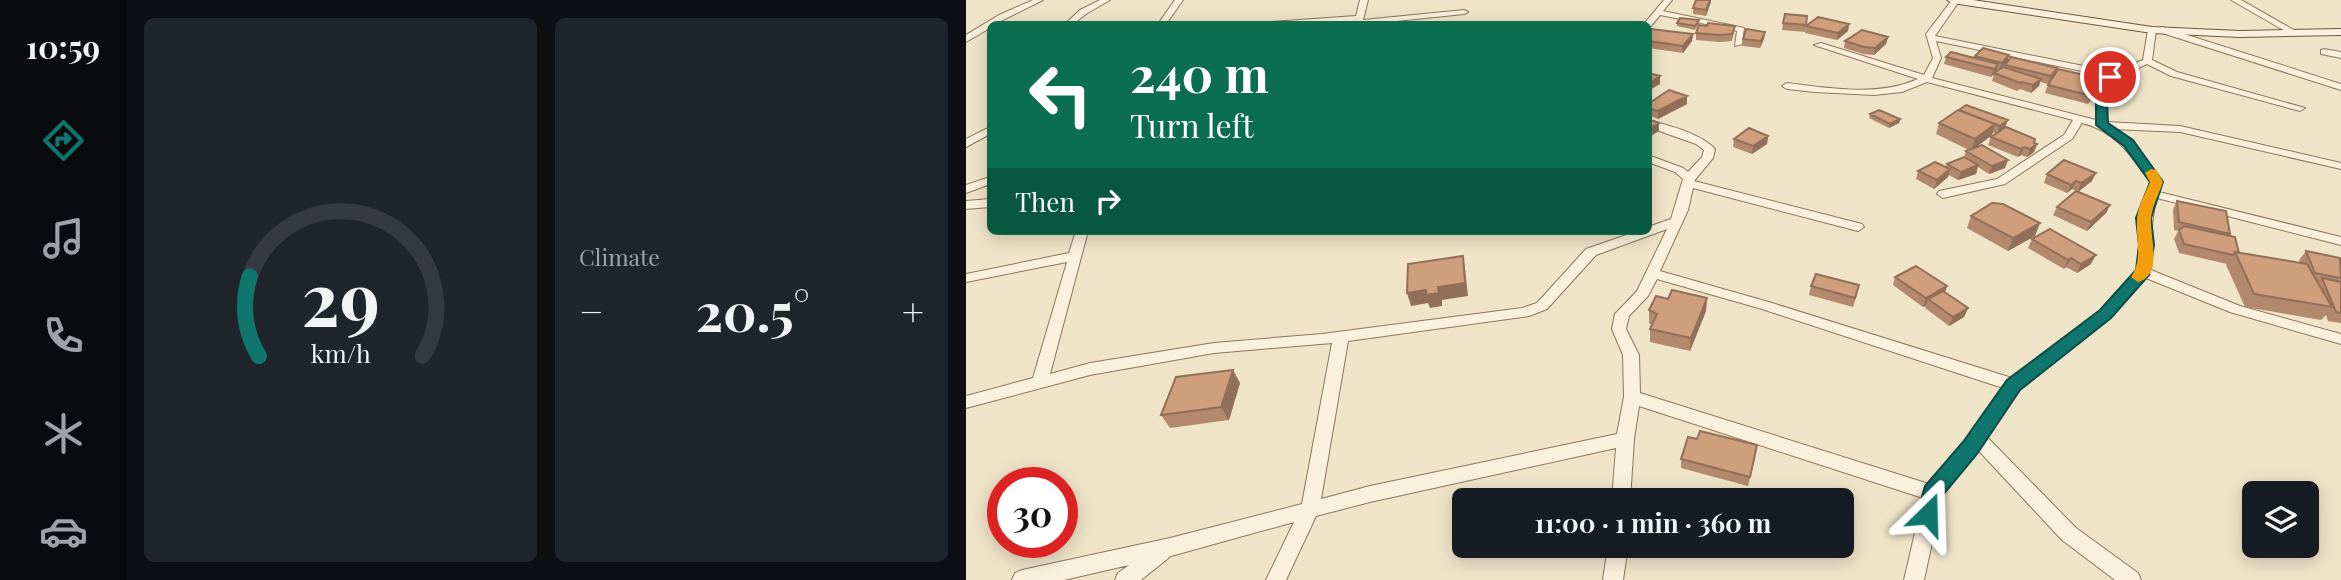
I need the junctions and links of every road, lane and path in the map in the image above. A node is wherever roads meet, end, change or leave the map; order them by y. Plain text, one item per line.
1 (1038, 0) edge
2 (1106, 0) edge
3 (1179, 0) edge
4 (1364, 0) edge
5 (1668, 0) edge
6 (1955, 0) edge
7 (2235, 0) edge
8 (1464, 12) dead end
9 (1658, 12) junction
10 (995, 21) edge
11 (1072, 21) edge
12 (1164, 21) edge
13 (1358, 21) edge
14 (1369, 21) edge
15 (1650, 21) edge
16 (987, 26) edge
17 (2157, 30) junction
18 (2341, 32) edge
19 (2295, 33) junction
20 (1932, 38) junction
21 (966, 39) edge
22 (1738, 44) dead end
23 (1818, 45) dead end
24 (2324, 52) dead end
25 (2341, 55) edge
26 (2147, 61) junction
27 (2113, 75) junction
28 (1927, 79) junction
29 (1787, 86) dead end
30 (2341, 87) edge
31 (2300, 108) dead end
32 (2079, 119) junction
33 (1652, 124) edge
34 (2102, 125) junction
35 (987, 131) edge
36 (966, 144) edge
37 (1652, 160) edge
38 (2341, 166) edge
39 (1688, 180) junction
40 (987, 181) edge
41 (966, 189) edge
42 (1943, 194) dead end
43 (2154, 194) junction
44 (987, 203) edge
45 (966, 205) edge
46 (1675, 222) junction
47 (1858, 227) dead end
48 (1652, 230) edge
49 (1081, 235) edge
50 (1639, 235) edge
51 (2341, 241) edge
52 (1075, 256) junction
53 (2144, 272) junction
54 (1653, 273) junction
55 (966, 278) edge
56 (1341, 336) junction
57 (2341, 339) edge
58 (1040, 381) junction
59 (2014, 385) junction
60 (1632, 397) junction
61 (966, 402) edge
62 (1977, 438) junction
63 (1625, 439) junction
64 (1622, 488) edge
65 (1933, 493) junction
66 (1310, 510) junction
67 (1170, 547) junction
68 (1616, 558) edge
69 (1022, 580) edge
70 (1125, 580) edge
71 (1276, 580) edge
72 (1613, 580) edge
73 (1914, 580) edge
74 (2131, 580) edge

1 - 10 street
2 - 11 street
3 - 12 street
4 - 13 street
5 - 9 street
6 - 17 street
6 - 20 street
7 - 19 street
8 - 14 street
9 - 15 street
9 - 22 street
16 - 21 street
17 - 19 street
17 - 26 street
17 - 30 street
18 - 19 street
20 - 27 street
20 - 28 street
23 - 28 street
24 - 25 street
26 - 27 street
26 - 31 street
27 - 34 street
28 - 29 street
28 - 32 street
32 - 34 street
32 - 42 street
33 - 39 street
34 - 38 street
34 - 43 street
35 - 36 street
37 - 39 street
39 - 46 street
39 - 47 street
40 - 41 street
43 - 51 street
43 - 53 street
44 - 45 street
46 - 48 street
46 - 54 street
49 - 52 street
50 - 56 street
52 - 55 street
52 - 58 street
53 - 57 street
53 - 59 street
54 - 59 street
54 - 60 street
56 - 58 street
56 - 66 street
58 - 61 street
59 - 62 street
60 - 63 street
60 - 65 street
62 - 65 street
62 - 74 street
63 - 64 street
63 - 66 street
65 - 73 street
66 - 67 street
66 - 71 street
67 - 69 street
67 - 70 street
68 - 72 street

